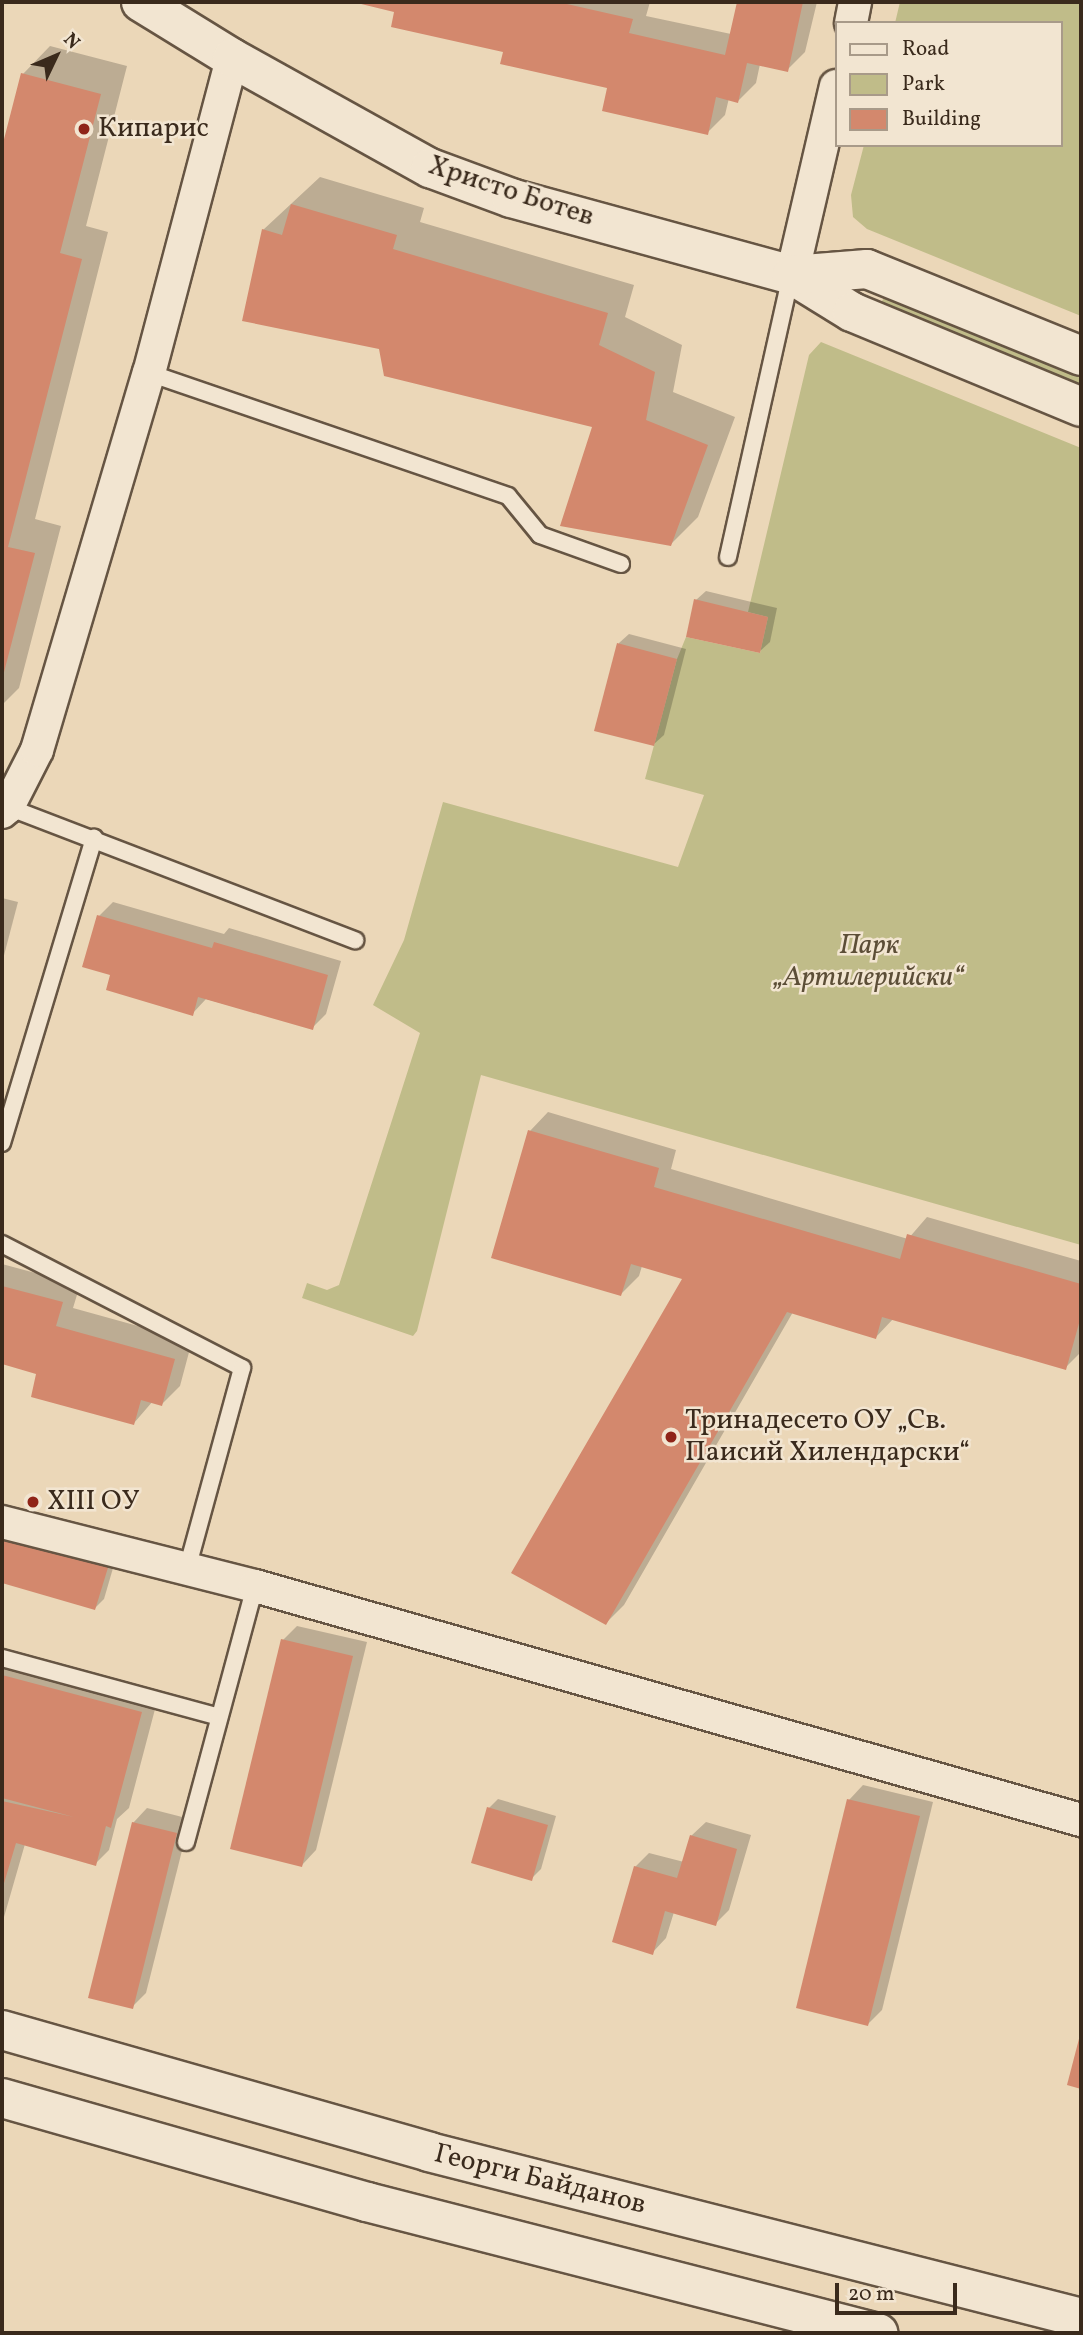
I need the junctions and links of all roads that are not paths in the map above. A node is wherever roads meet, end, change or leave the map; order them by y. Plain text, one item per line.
1 (141, 2) edge
2 (855, 2) edge
3 (851, 21) edge
4 (232, 58) junction
5 (834, 95) edge
6 (792, 275) junction
7 (1081, 356) edge
8 (149, 373) junction
9 (1081, 407) edge
10 (728, 557) dead end
11 (621, 564) dead end
12 (5, 810) edge
13 (94, 838) junction
14 (355, 940) dead end
15 (2, 1143) edge
16 (2, 1244) edge
17 (2, 1522) edge
18 (187, 1569) junction
19 (255, 1586) junction
20 (2, 1658) edge
21 (219, 1717) junction
22 (1081, 1820) edge
23 (186, 1842) dead end
24 (2, 2030) edge
25 (2, 2098) edge
26 (1081, 2318) edge
27 (878, 2333) edge

1 - 4 main road, Христо Ботев
2 - 3 street
4 - 6 main road, Христо Ботев
4 - 8 street
5 - 6 street
6 - 7 main road, Христо Ботев
6 - 9 main road, Христо Ботев
6 - 10 lane
8 - 11 lane
8 - 12 street
12 - 13 lane
13 - 14 lane
13 - 15 lane
16 - 18 lane
17 - 18 street
18 - 19 street
19 - 21 lane
19 - 22 street
20 - 21 lane
21 - 23 lane
24 - 26 main road, Георги Байданов
25 - 27 main road

